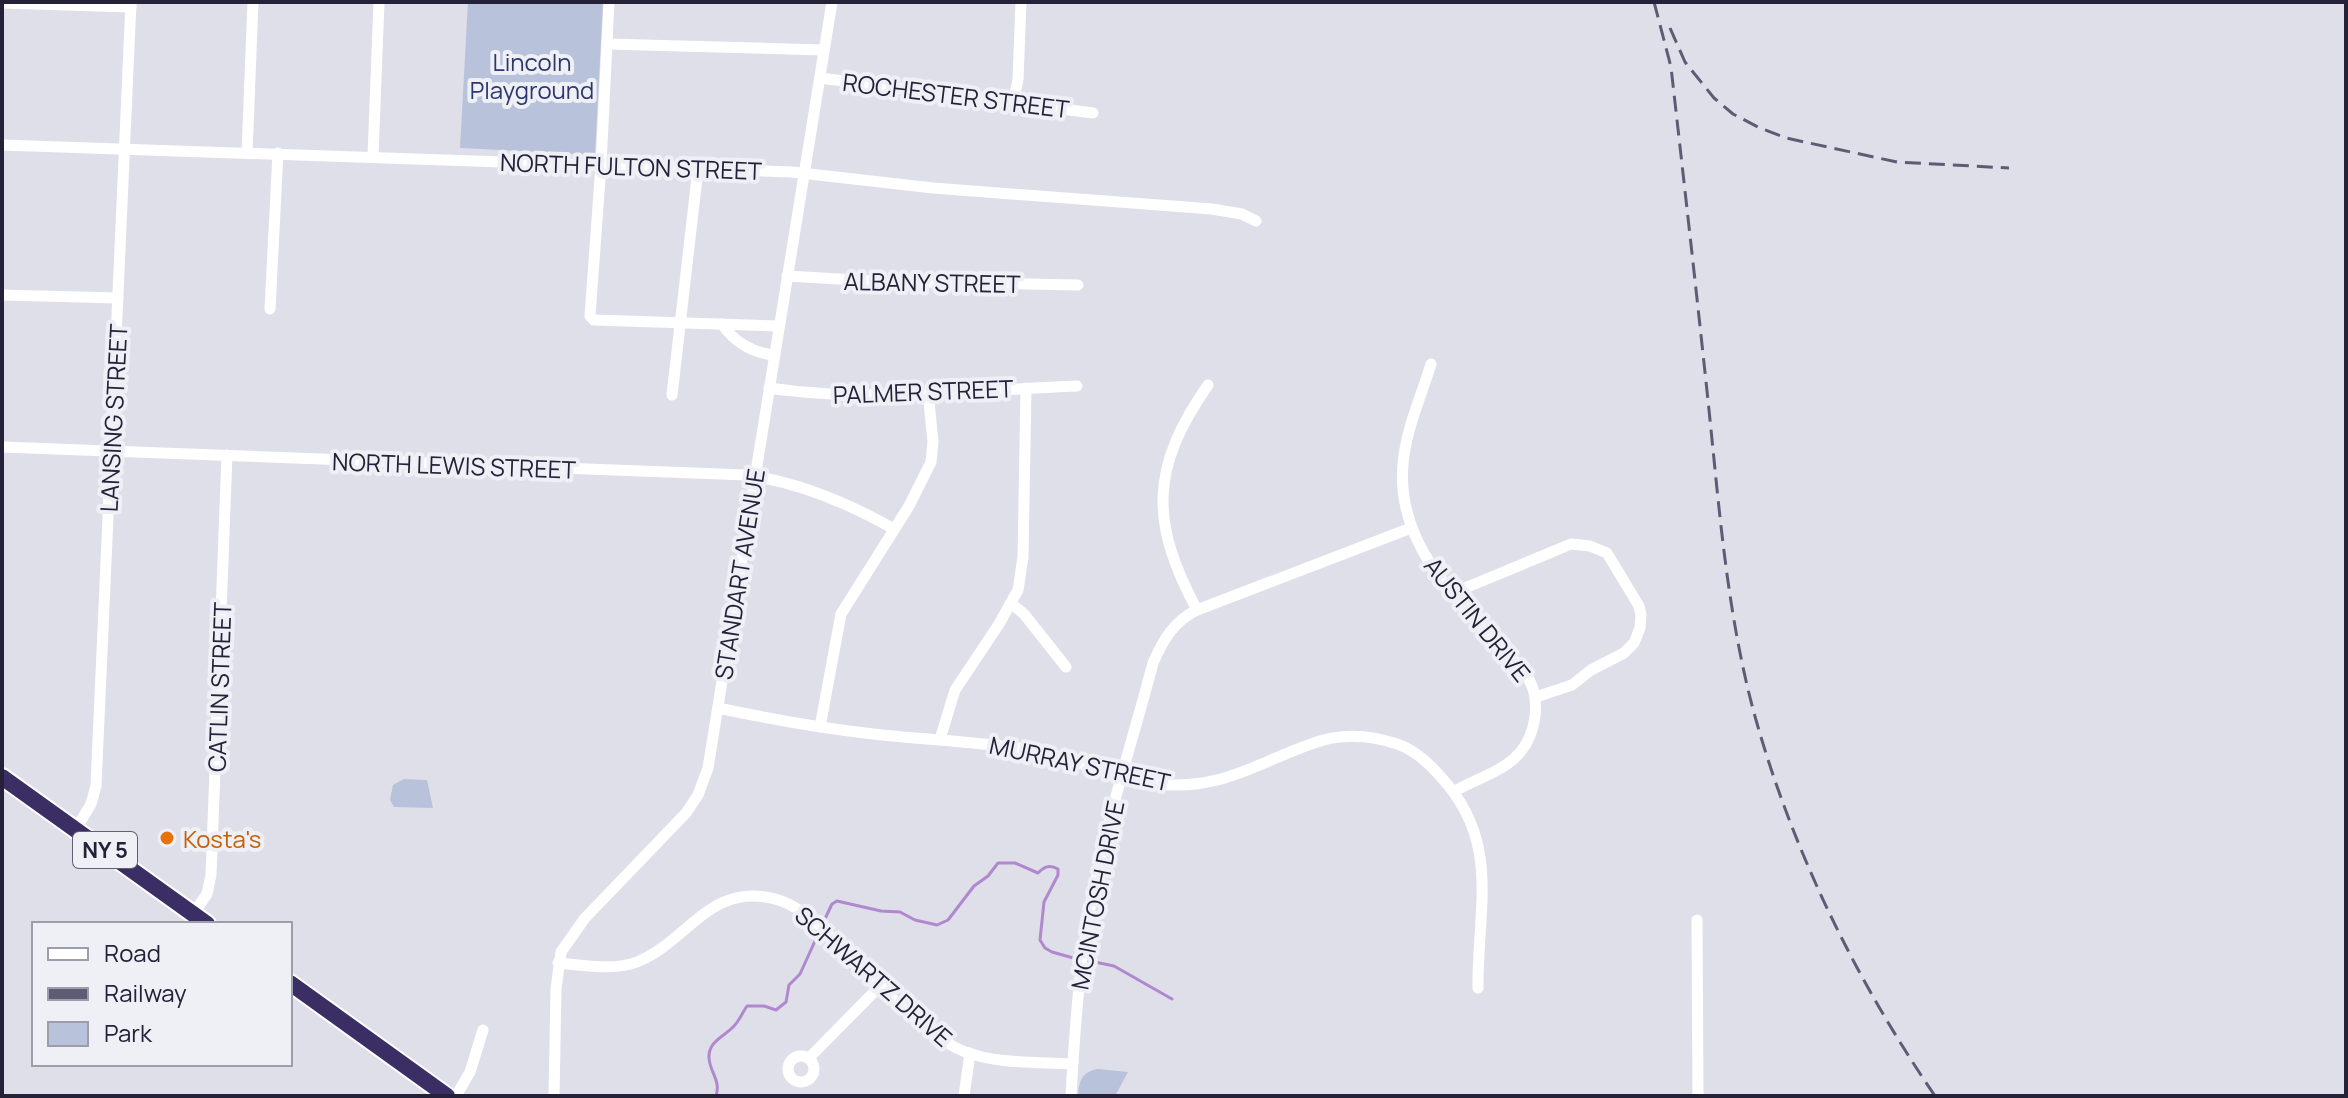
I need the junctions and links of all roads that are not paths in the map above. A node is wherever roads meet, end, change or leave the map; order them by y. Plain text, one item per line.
1 (253, 2) edge
2 (379, 2) edge
3 (609, 2) edge
4 (832, 2) edge
5 (1021, 2) edge
6 (2, 3) edge
7 (131, 5) edge
8 (607, 44) junction
9 (824, 50) junction
10 (820, 78) junction
11 (1013, 103) junction
12 (1093, 113) dead end
13 (2, 145) edge
14 (125, 149) junction
15 (247, 153) junction
16 (278, 153) junction
17 (373, 156) junction
18 (601, 165) junction
19 (698, 169) junction
20 (805, 173) junction
21 (1256, 221) dead end
22 (787, 276) junction
23 (1078, 285) dead end
24 (2, 295) edge
25 (118, 298) junction
26 (270, 309) dead end
27 (680, 322) junction
28 (722, 324) junction
29 (779, 326) junction
30 (774, 355) junction
31 (1431, 364) dead end
32 (1208, 385) dead end
33 (1077, 386) dead end
34 (769, 388) junction
35 (1026, 388) junction
36 (928, 392) junction
37 (672, 395) dead end
38 (2, 447) edge
39 (111, 451) junction
40 (227, 455) junction
41 (756, 476) junction
42 (1411, 528) junction
43 (894, 529) junction
44 (1453, 593) junction
45 (1012, 604) junction
46 (1197, 610) junction
47 (1066, 667) dead end
48 (1536, 697) junction
49 (718, 708) junction
50 (820, 727) junction
51 (940, 739) junction
52 (1121, 775) junction
53 (2, 777) edge
54 (1455, 791) junction
55 (76, 829) junction
56 (193, 914) junction
57 (1697, 920) dead end
58 (204, 922) edge
59 (558, 963) junction
60 (292, 984) edge
61 (881, 985) junction
62 (1478, 988) dead end
63 (483, 1030) dead end
64 (970, 1053) junction
65 (809, 1058) dead end
66 (1071, 1064) junction
67 (447, 1096) edge
68 (456, 1096) edge
69 (554, 1096) edge
70 (964, 1096) edge
71 (1071, 1096) edge
72 (1698, 1096) edge

1 - 15 street
2 - 17 street
3 - 8 street
4 - 9 street, STANDART AVENUE
5 - 11 street
6 - 7 street
7 - 14 street, LANSING STREET
8 - 9 street
8 - 18 street
9 - 10 street, STANDART AVENUE
10 - 11 street, ROCHESTER STREET
10 - 20 street, STANDART AVENUE
11 - 12 street, ROCHESTER STREET
13 - 14 street, NORTH FULTON STREET
14 - 15 street, NORTH FULTON STREET
14 - 25 street, LANSING STREET
15 - 16 street, NORTH FULTON STREET
16 - 17 street, NORTH FULTON STREET
16 - 26 street
17 - 18 street, NORTH FULTON STREET
18 - 19 street, NORTH FULTON STREET
18 - 27 street
19 - 20 street, NORTH FULTON STREET
19 - 27 street
20 - 21 street, NORTH FULTON STREET
20 - 22 street, STANDART AVENUE
22 - 23 street, ALBANY STREET
22 - 29 street, STANDART AVENUE
24 - 25 street
25 - 39 street, LANSING STREET
27 - 28 street
27 - 37 street
28 - 29 street
28 - 30 street
29 - 30 street, STANDART AVENUE
30 - 34 street, STANDART AVENUE
31 - 42 street, AUSTIN DRIVE
32 - 46 street
33 - 35 street, PALMER STREET
34 - 36 street, PALMER STREET
34 - 41 street, STANDART AVENUE
35 - 36 street, PALMER STREET
35 - 45 street
36 - 43 street
38 - 39 street, NORTH LEWIS STREET
39 - 40 street, NORTH LEWIS STREET
39 - 55 street, LANSING STREET
40 - 41 street, NORTH LEWIS STREET
40 - 56 street, CATLIN STREET
41 - 43 street, NORTH LEWIS STREET
41 - 49 street, STANDART AVENUE
42 - 44 street, AUSTIN DRIVE
42 - 46 street, MCINTOSH DRIVE
43 - 50 street
44 - 48 street, AUSTIN DRIVE
44 - 48 street
45 - 47 street
45 - 51 street
46 - 52 street, MCINTOSH DRIVE
48 - 54 street, AUSTIN DRIVE
49 - 50 street, MURRAY STREET
49 - 59 street, STANDART AVENUE
50 - 51 street, MURRAY STREET
51 - 52 street, MURRAY STREET
52 - 54 street, MURRAY STREET
52 - 66 street, MCINTOSH DRIVE
53 - 55 highway, NY 5
54 - 62 street, MURRAY STREET
55 - 56 highway, NY 5
56 - 58 highway, NY 5
57 - 72 street
59 - 61 street, SCHWARTZ DRIVE
59 - 69 street, STANDART AVENUE
60 - 67 highway
61 - 64 street, SCHWARTZ DRIVE
61 - 65 street
63 - 68 street
64 - 66 street, SCHWARTZ DRIVE
64 - 70 street, SCHWARTZ DRIVE
66 - 71 street, MCINTOSH DRIVE

